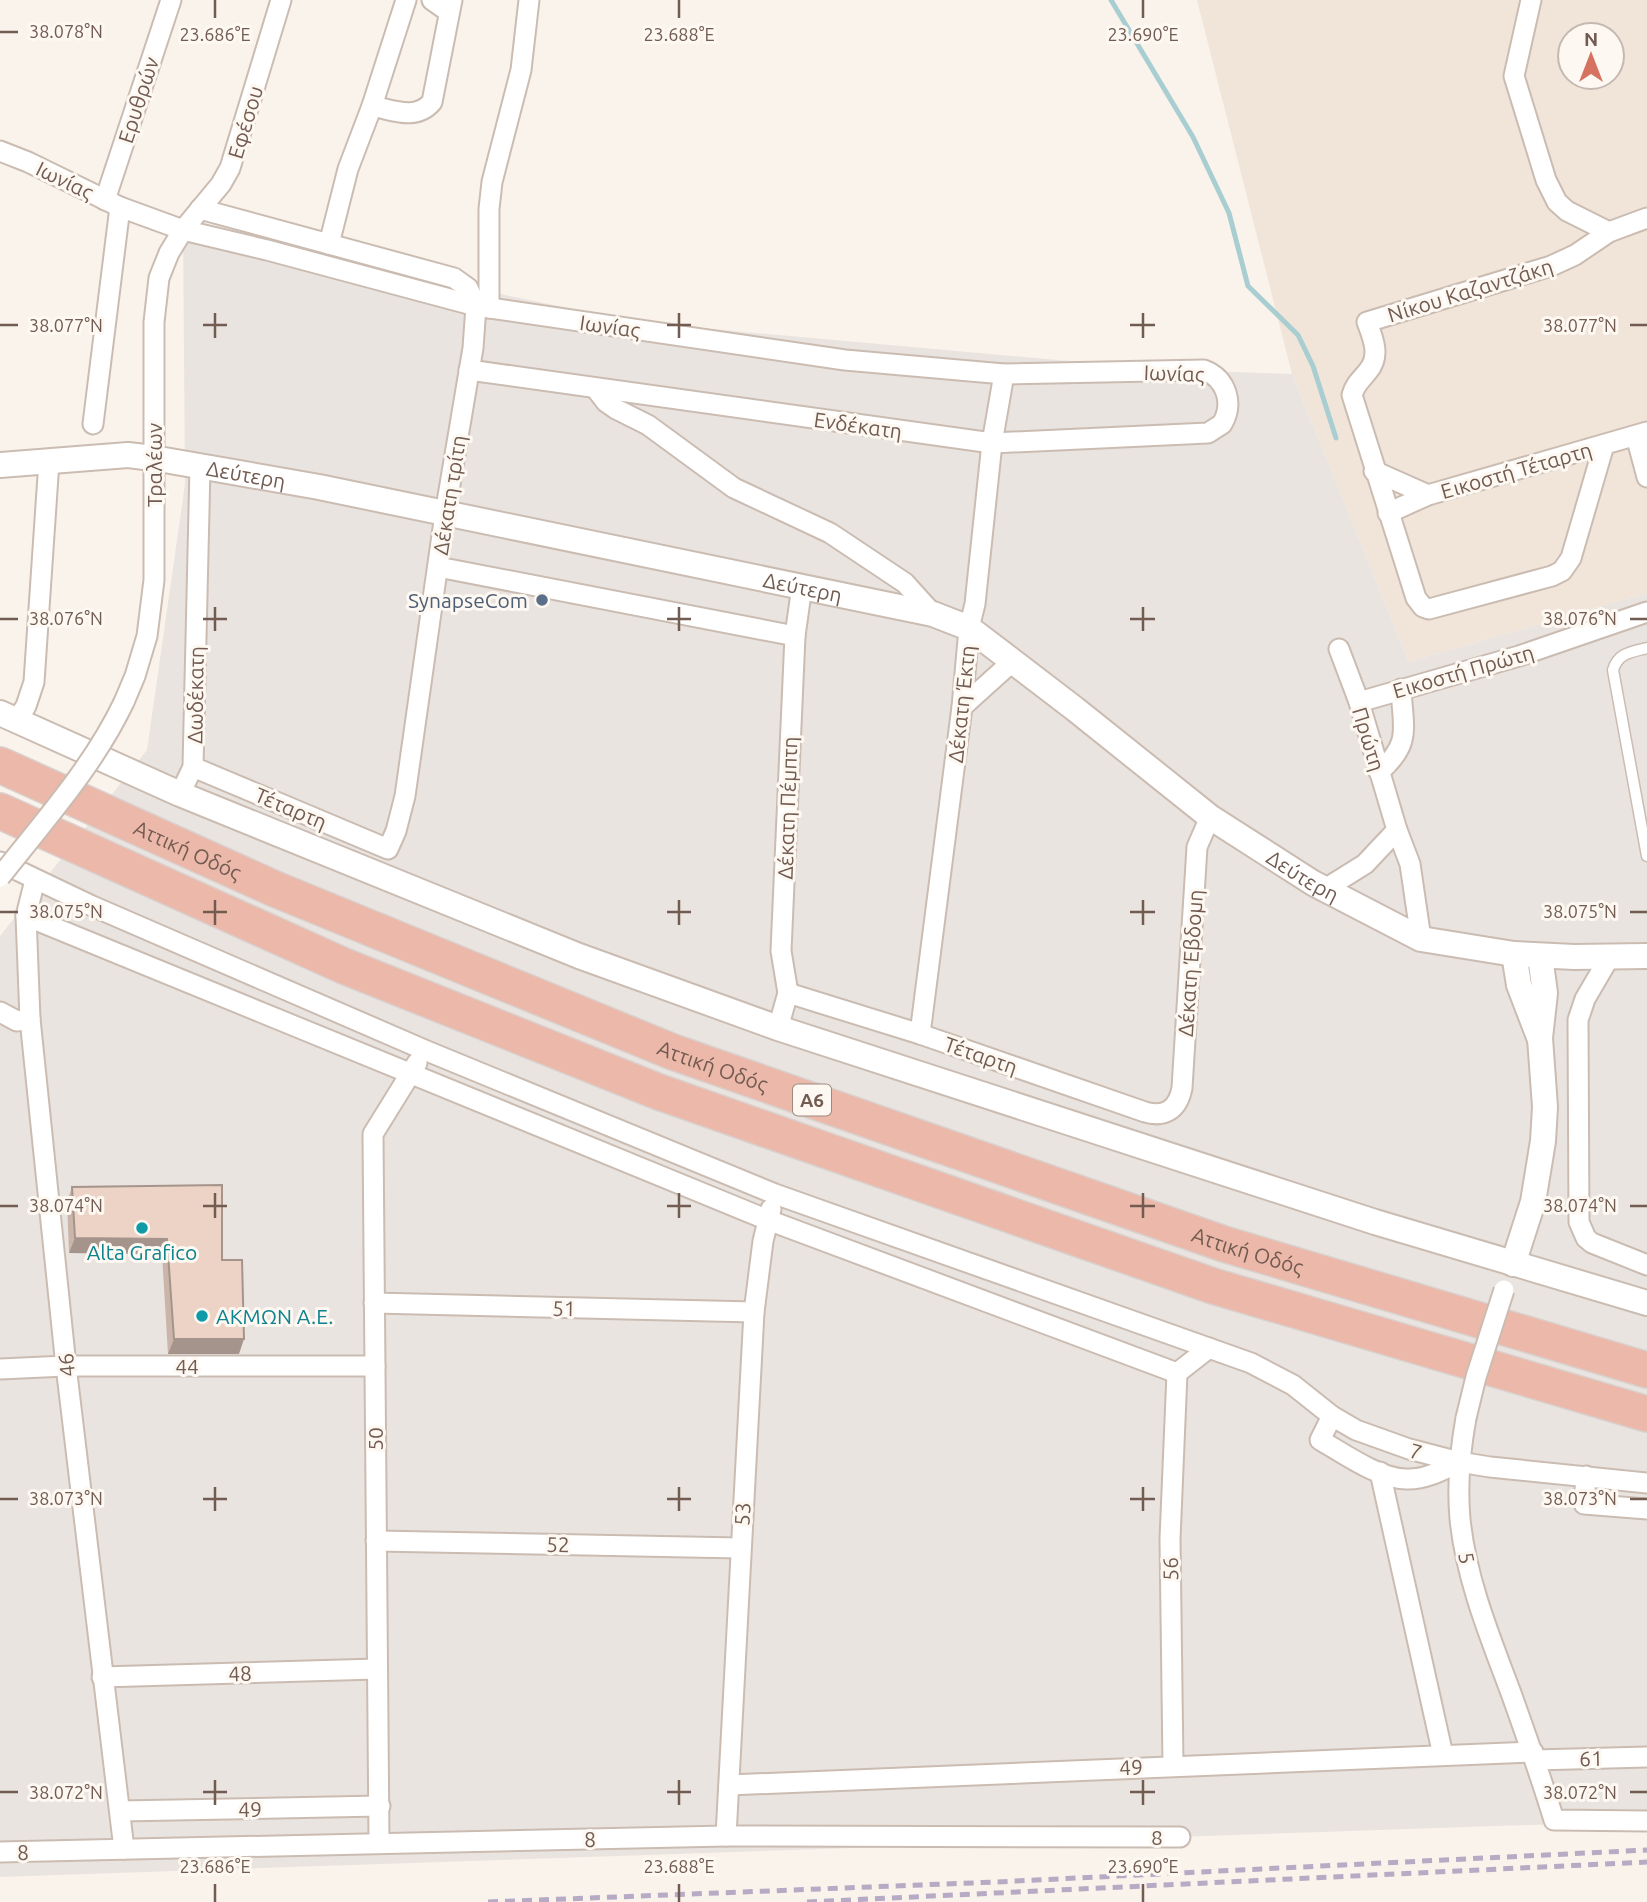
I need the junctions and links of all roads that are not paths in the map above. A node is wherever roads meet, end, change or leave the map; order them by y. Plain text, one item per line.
1 (171, 0) edge
2 (281, 0) edge
3 (406, 0) edge
4 (432, 0) edge
5 (529, 0) edge
6 (1531, 0) edge
7 (451, 6) edge
8 (372, 106) junction
9 (0, 151) edge
10 (113, 203) junction
11 (200, 209) junction
12 (1647, 218) edge
13 (183, 230) junction
14 (1609, 232) junction
15 (329, 244) junction
16 (483, 307) junction
17 (469, 370) junction
18 (1004, 374) junction
19 (596, 389) junction
20 (1228, 400) joint
21 (93, 424) dead end
22 (1641, 434) edge
23 (992, 443) junction
24 (1604, 445) junction
25 (153, 458) junction
26 (49, 461) junction
27 (0, 465) edge
28 (200, 467) junction
29 (1374, 471) junction
30 (1647, 477) edge
31 (1428, 495) junction
32 (1388, 513) junction
33 (445, 514) junction
34 (438, 567) junction
35 (802, 586) junction
36 (1647, 612) edge
37 (933, 614) junction
38 (969, 628) junction
39 (794, 636) junction
40 (1647, 648) edge
41 (1339, 649) dead end
42 (1013, 662) junction
43 (1401, 689) junction
44 (1359, 702) junction
45 (962, 707) junction
46 (9, 717) edge
47 (0, 765) edge
48 (193, 767) junction
49 (1379, 772) junction
50 (180, 794) junction
51 (0, 811) edge
52 (1210, 817) junction
53 (1397, 830) junction
54 (388, 849) joint
55 (1647, 856) edge
56 (0, 862) edge
57 (0, 877) edge
58 (35, 880) junction
59 (1325, 889) junction
60 (26, 916) junction
61 (1421, 939) junction
62 (1514, 954) junction
63 (1539, 956) junction
64 (1647, 956) edge
65 (1609, 958) junction
66 (788, 993) junction
67 (0, 1012) edge
68 (30, 1019) junction
69 (778, 1028) junction
70 (920, 1034) junction
71 (1540, 1038) junction
72 (426, 1051) junction
73 (410, 1073) junction
74 (1172, 1110) joint
75 (775, 1195) junction
76 (768, 1220) junction
77 (1513, 1264) junction
78 (1647, 1265) edge
79 (374, 1303) junction
80 (1647, 1303) edge
81 (754, 1312) junction
82 (1209, 1348) junction
83 (66, 1366) junction
84 (375, 1366) junction
85 (0, 1369) edge
86 (1647, 1370) edge
87 (1177, 1373) junction
88 (1647, 1414) edge
89 (1332, 1416) junction
90 (1459, 1462) junction
91 (1380, 1472) junction
92 (1586, 1476) junction
93 (1647, 1483) edge
94 (1647, 1509) edge
95 (376, 1541) junction
96 (740, 1548) junction
97 (377, 1669) junction
98 (102, 1677) junction
99 (1443, 1755) junction
100 (1534, 1756) junction
101 (1647, 1757) edge
102 (1173, 1765) junction
103 (729, 1785) junction
104 (380, 1806) junction
105 (120, 1811) junction
106 (1647, 1821) edge
107 (726, 1836) junction
108 (1180, 1837) dead end
109 (379, 1843) junction
110 (124, 1849) junction
111 (0, 1852) edge

1 - 10 street, Ερυθρών
2 - 11 street, Εφέσου
3 - 8 street
4 - 7 street
5 - 16 street, Δέκατη τρίτη
6 - 14 street
7 - 8 street
8 - 15 street
9 - 10 street, Ιωνίας
10 - 13 street, Ιωνίας
10 - 21 street, Ερυθρών
11 - 13 street, Εφέσου
11 - 15 street
12 - 14 street, Νίκου Καζαντζάκη
13 - 16 street, Ιωνίας
13 - 25 street, Τραλέων
14 - 29 street, Νίκου Καζαντζάκη
15 - 16 street
16 - 17 street, Δέκατη τρίτη
16 - 18 street, Ιωνίας
17 - 19 street, Ενδέκατη
17 - 33 street, Δέκατη τρίτη
18 - 20 street, Ιωνίας
18 - 23 street, Δέκατη Έκτη
19 - 23 street, Ενδέκατη
19 - 37 street
20 - 23 street, Ενδέκατη
22 - 24 street, Εικοστή Τέταρτη
22 - 30 street
23 - 38 street, Δέκατη Έκτη
24 - 31 street, Εικοστή Τέταρτη
24 - 32 street
25 - 26 street, Δεύτερη
25 - 28 street, Δεύτερη
25 - 57 street, Τραλέων, bridge
26 - 27 street, Δεύτερη
26 - 46 street
28 - 33 street, Δεύτερη
28 - 48 street, Δωδέκατη
29 - 31 street
29 - 32 street
31 - 32 street, Εικοστή Τέταρτη
33 - 34 street, Δέκατη τρίτη
33 - 35 street, Δεύτερη
34 - 39 street
34 - 54 street, Δέκατη τρίτη
35 - 37 street, Δεύτερη
35 - 39 street, Δέκατη Πέμπτη
36 - 43 street, Εικοστή Πρώτη
37 - 38 street, Δεύτερη
38 - 42 street, Δεύτερη
38 - 45 street, Δέκατη Έκτη
39 - 66 street, Δέκατη Πέμπτη
40 - 55 lane
41 - 44 street, Πρώτη
42 - 45 street
42 - 52 street, Δεύτερη
43 - 44 street, Εικοστή Πρώτη
43 - 49 street
44 - 49 street, Πρώτη
45 - 70 street, Δέκατη Έκτη
46 - 50 street
47 - 86 highway, Αττική Οδός / Α6
48 - 50 street, Δωδέκατη
48 - 54 street, Τέταρτη
49 - 53 street, Πρώτη
50 - 69 street
51 - 88 highway, Αττική Οδός / Α6
52 - 59 street, Δεύτερη
52 - 74 street, Δέκατη Έβδομη
53 - 59 street
53 - 61 street, Πρώτη
56 - 58 street, 7
58 - 60 street, 46
58 - 72 street, 7
59 - 61 street, Δεύτερη
60 - 68 street, 46
60 - 73 street
61 - 62 street, Δεύτερη
62 - 63 street, Δεύτερη
62 - 71 street
63 - 65 street, Δεύτερη
63 - 71 street
64 - 65 street, Δεύτερη
65 - 78 street
66 - 69 street, Δέκατη Πέμπτη
66 - 70 street, Τέταρτη
67 - 68 street
68 - 83 street, 46
69 - 77 street
70 - 74 street, Τέταρτη
71 - 77 street
72 - 73 street, 50
72 - 75 street, 7
73 - 76 street
73 - 79 street, 50
75 - 76 street, 53
75 - 82 street, 7
76 - 81 street, 53
76 - 87 street
77 - 80 street
77 - 90 street, 5, bridge
79 - 81 street, 51
79 - 84 street, 50
81 - 96 street, 53
82 - 87 street
82 - 89 street, 7
83 - 84 street, 44
83 - 85 street, 44
83 - 98 street, 46
84 - 95 street, 50
87 - 102 street, 56
89 - 90 street, 7
89 - 91 street
90 - 91 street
90 - 92 street, 7
90 - 100 street, 5
91 - 99 street
92 - 93 street, 7
92 - 94 street
95 - 96 street, 52
95 - 97 street, 50
96 - 103 street, 53
97 - 98 street, 48
97 - 104 street, 50
98 - 105 street, 46
99 - 100 street, 49
99 - 102 street, 49
100 - 101 street, 61
100 - 106 street, 5
102 - 103 street, 49
103 - 107 street, 53
104 - 105 street, 49
104 - 109 street, 50
105 - 110 street, 46
107 - 108 street, 8
107 - 109 street, 8
109 - 110 street, 8
110 - 111 street, 8

